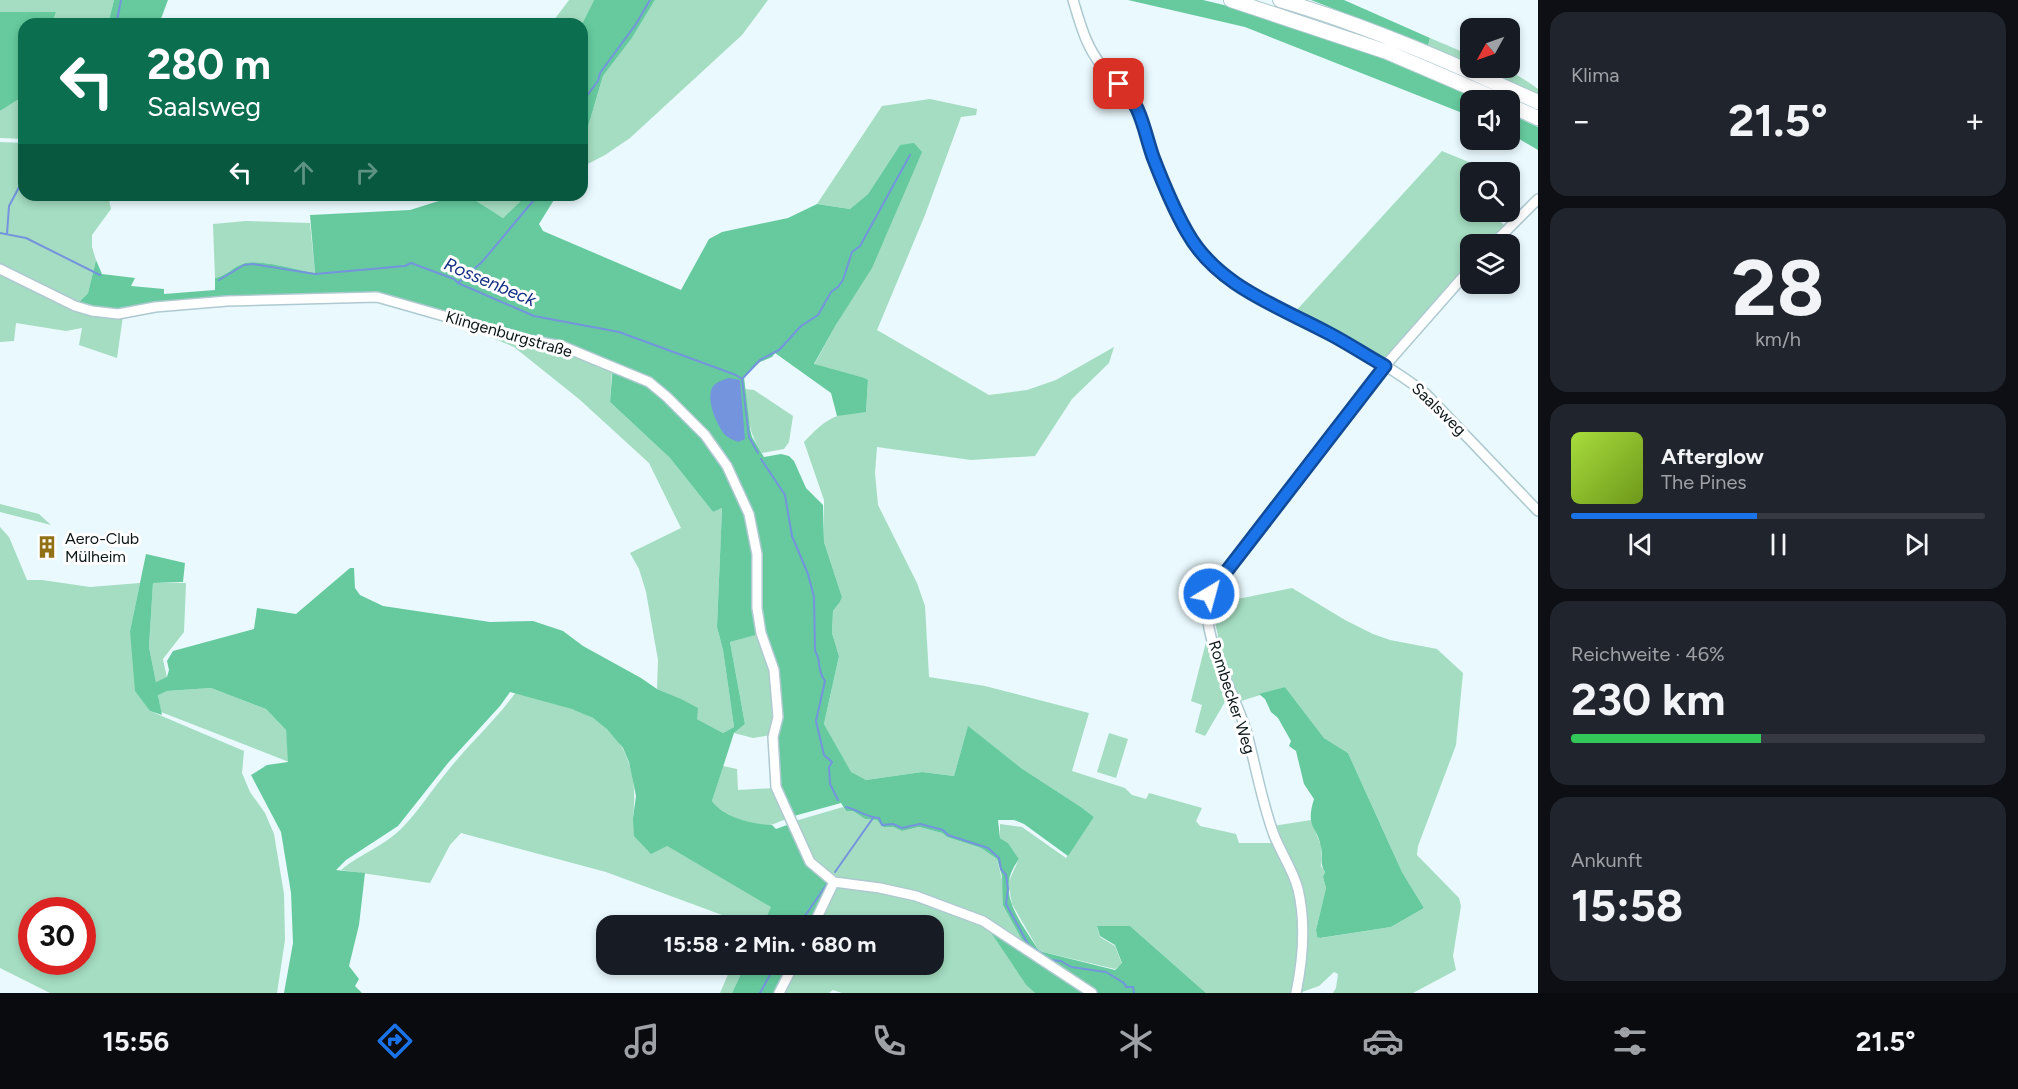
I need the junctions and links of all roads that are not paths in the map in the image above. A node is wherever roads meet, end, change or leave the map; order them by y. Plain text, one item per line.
1 (1073, 0) edge
2 (1231, 0) edge
3 (1280, 0) edge
4 (1476, 90) edge
5 (1538, 102) edge
6 (1520, 110) edge
7 (1538, 118) edge
8 (1538, 199) edge
9 (1503, 234) edge
10 (0, 269) edge
11 (1460, 280) edge
12 (1385, 366) junction
13 (1538, 511) edge
14 (834, 882) junction
15 (818, 915) edge
16 (788, 975) edge
17 (779, 993) edge
18 (1092, 993) edge
19 (1296, 993) edge

1 - 12 street, Saalsweg
2 - 4 highway
3 - 5 highway
6 - 7 highway
8 - 9 street
10 - 14 street, Klingenburgstraße
11 - 12 street, Rombecker Weg
12 - 13 street, Saalsweg
12 - 19 street, Rombecker Weg
14 - 15 street
14 - 18 street
16 - 17 street

